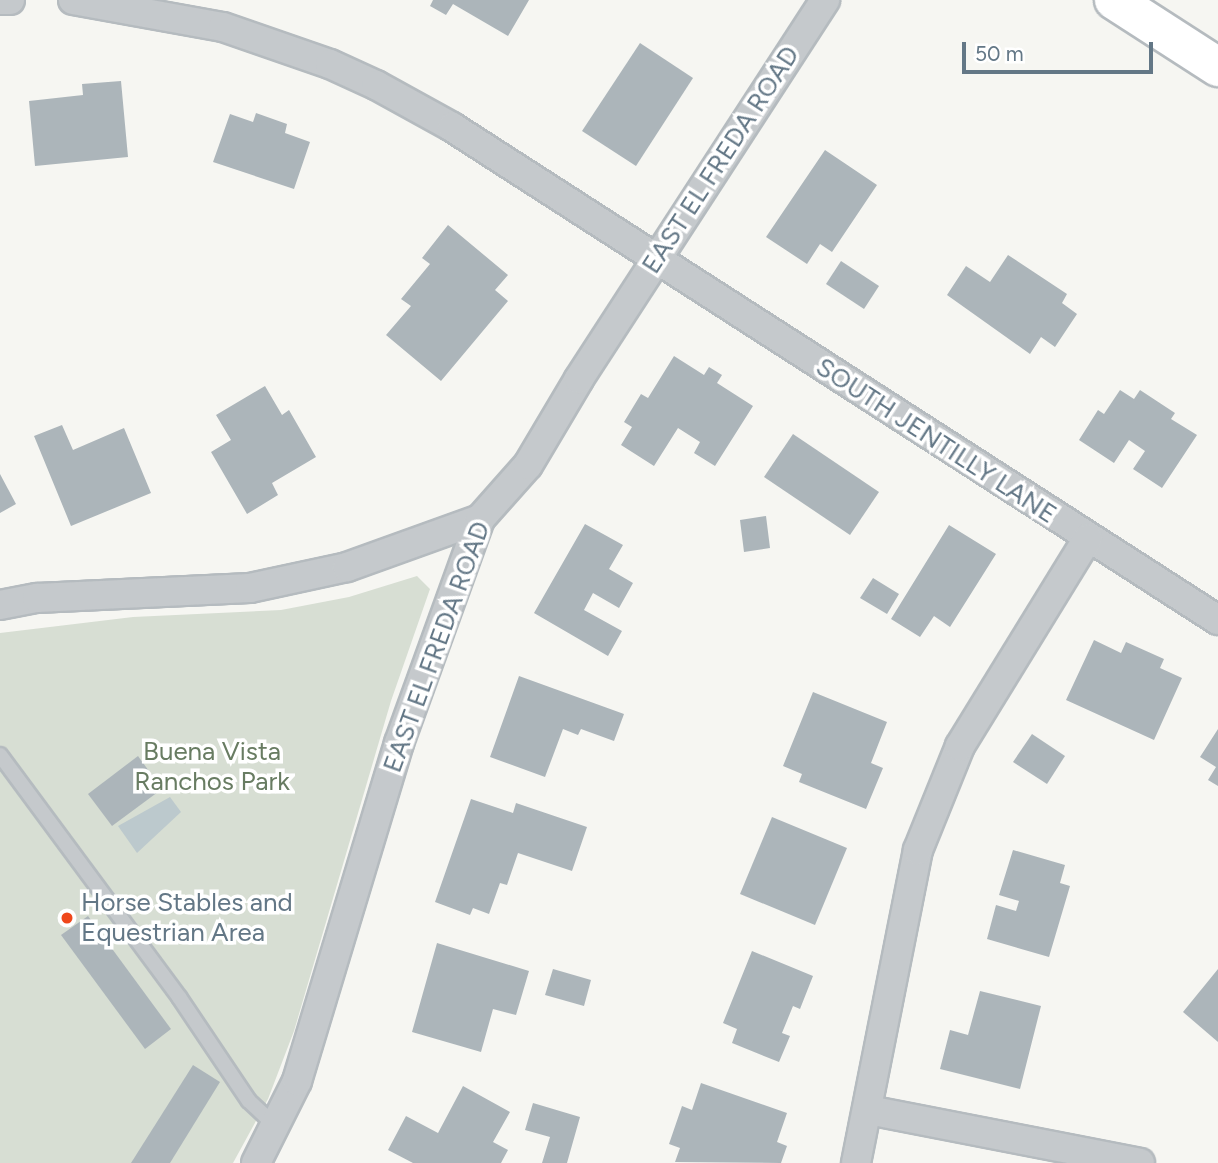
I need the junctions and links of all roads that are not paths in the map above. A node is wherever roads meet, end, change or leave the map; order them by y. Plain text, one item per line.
1 (0, 0) edge
2 (10, 0) edge
3 (73, 0) edge
4 (825, 0) edge
5 (1115, 0) edge
6 (186, 10) edge
7 (1218, 67) edge
8 (655, 261) junction
9 (480, 519) junction
10 (1088, 538) junction
11 (0, 605) edge
12 (1218, 620) edge
13 (0, 755) edge
14 (869, 1110) junction
15 (275, 1125) junction
16 (256, 1163) edge
17 (856, 1163) edge
18 (1140, 1163) edge

1 - 2 street
3 - 6 street, SOUTH JENTILLY LANE
4 - 8 street, EAST EL FREDA ROAD
5 - 7 main road
6 - 8 street, SOUTH JENTILLY LANE
8 - 9 street, EAST EL FREDA ROAD
8 - 10 street, SOUTH JENTILLY LANE
9 - 11 street
9 - 15 street, EAST EL FREDA ROAD
10 - 12 street, SOUTH JENTILLY LANE
10 - 14 street
13 - 15 lane
14 - 17 street
14 - 18 street
15 - 16 street, EAST EL FREDA ROAD

